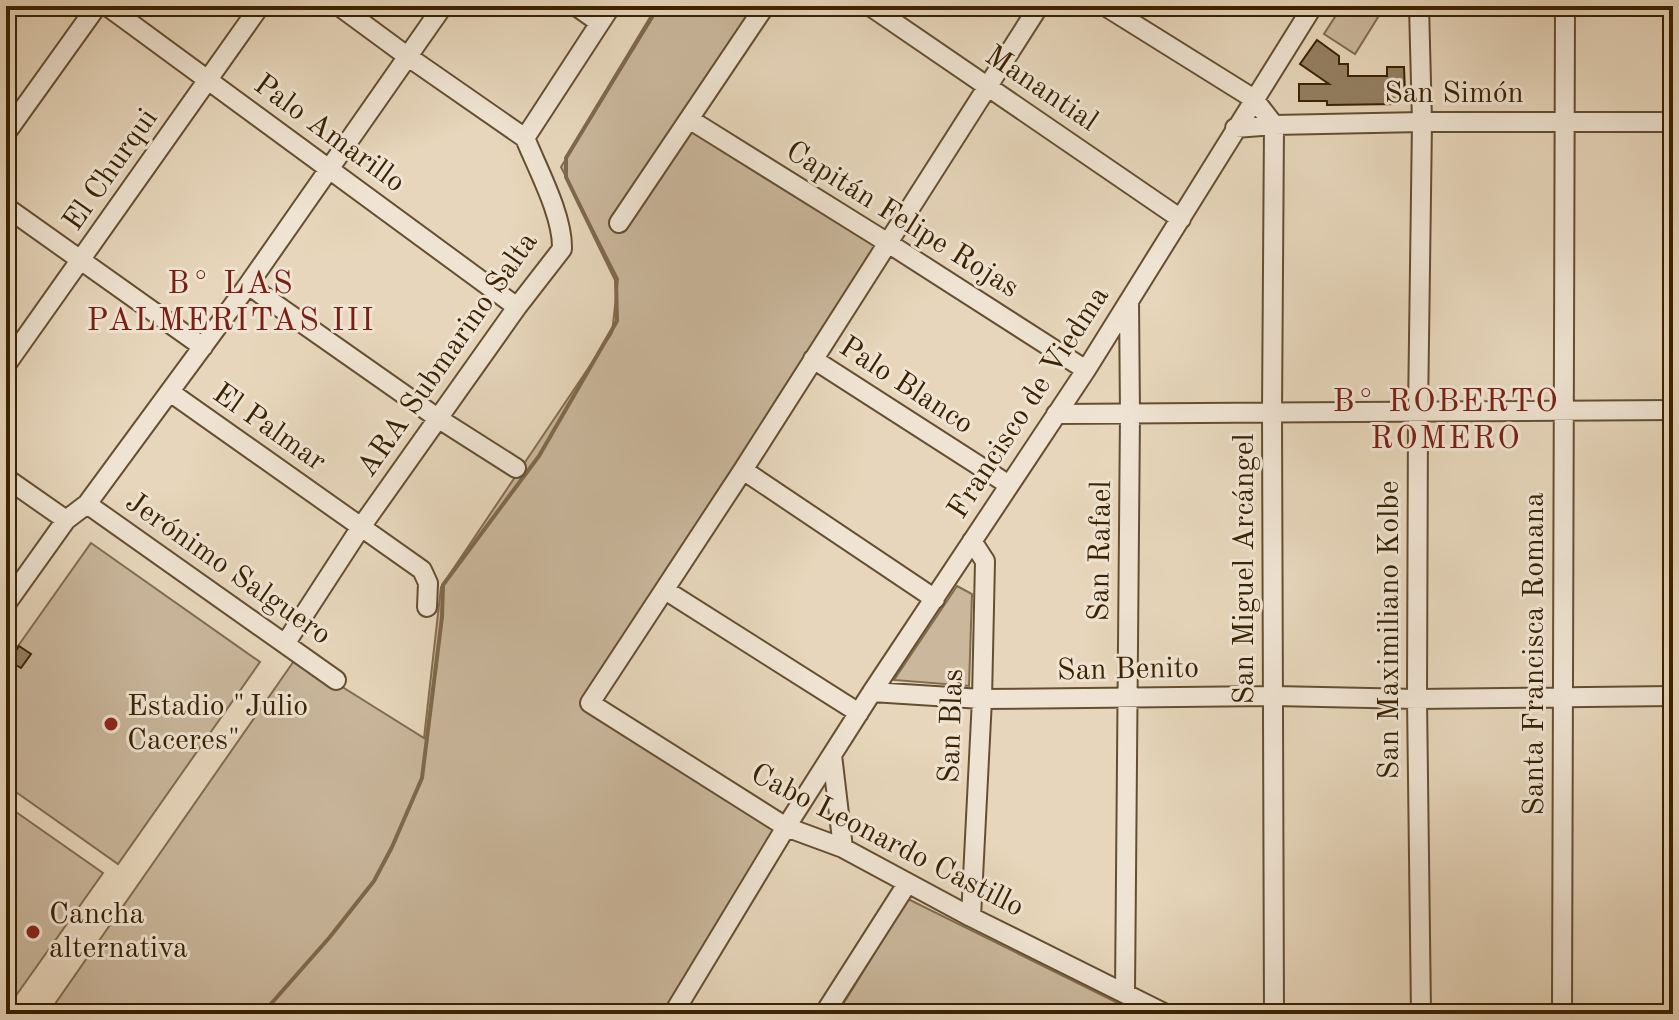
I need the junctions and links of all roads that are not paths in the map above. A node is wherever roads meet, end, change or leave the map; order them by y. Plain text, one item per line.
1 (97, 6) edge
2 (107, 6) edge
3 (260, 6) edge
4 (339, 6) edge
5 (443, 6) edge
6 (576, 6) edge
7 (611, 6) edge
8 (765, 6) edge
9 (870, 6) edge
10 (1039, 6) edge
11 (1105, 6) edge
12 (1313, 6) edge
13 (1419, 6) edge
14 (1565, 6) edge
15 (600, 23) junction
16 (407, 56) junction
17 (208, 80) junction
18 (987, 86) junction
19 (1254, 99) junction
20 (689, 119) junction
21 (1422, 122) junction
22 (1564, 122) junction
23 (1673, 122) edge
24 (1274, 125) junction
25 (1235, 128) junction
26 (6, 133) edge
27 (525, 138) junction
28 (330, 169) junction
29 (6, 207) edge
30 (1181, 219) junction
31 (619, 223) dead end
32 (888, 243) junction
33 (81, 261) junction
34 (248, 285) junction
35 (1129, 301) junction
36 (517, 307) junction
37 (203, 347) junction
38 (813, 359) junction
39 (6, 365) edge
40 (1086, 370) junction
41 (170, 392) junction
42 (1673, 410) edge
43 (1563, 411) junction
44 (1418, 412) junction
45 (1272, 413) junction
46 (1056, 414) junction
47 (1130, 414) junction
48 (439, 419) junction
49 (516, 468) dead end
50 (743, 470) junction
51 (6, 478) edge
52 (1009, 485) junction
53 (87, 504) junction
54 (66, 520) junction
55 (361, 527) junction
56 (972, 541) junction
57 (665, 590) junction
58 (935, 599) junction
59 (6, 604) edge
60 (427, 607) dead end
61 (285, 644) junction
62 (336, 680) dead end
63 (872, 692) junction
64 (1274, 696) junction
65 (1673, 696) edge
66 (1564, 697) junction
67 (1127, 698) junction
68 (982, 699) junction
69 (1417, 699) junction
70 (859, 713) junction
71 (832, 755) junction
72 (786, 827) junction
73 (843, 848) junction
74 (907, 884) junction
75 (971, 917) junction
76 (1125, 992) junction
77 (1146, 1009) edge
78 (673, 1014) edge
79 (824, 1014) edge
80 (1166, 1014) edge
81 (1274, 1014) edge
82 (1421, 1014) edge
83 (1562, 1014) edge

1 - 26 street
2 - 17 street, Palo Amarillo
3 - 17 street, El Churqui
4 - 16 street
5 - 16 street
6 - 15 street
7 - 15 street
8 - 20 street
9 - 18 street, Manantial
10 - 18 street
11 - 19 street
12 - 19 street, Francisco de Viedma
13 - 21 street, San Maximiliano Kolbe
14 - 22 street, Santa Francisca Romana
15 - 27 street
16 - 27 street
16 - 28 street
17 - 28 street, Palo Amarillo
17 - 33 street, El Churqui
18 - 30 street, Manantial
18 - 32 street
19 - 24 street
19 - 25 street, Francisco de Viedma
20 - 31 street
20 - 32 street, Capitán Felipe Rojas
21 - 22 street, San Simón
21 - 24 street, San Simón
21 - 44 street, San Maximiliano Kolbe
22 - 23 street, San Simón
22 - 43 street, Santa Francisca Romana
24 - 25 street, San Simón
24 - 45 street, San Miguel Arcángel
25 - 30 street, Francisco de Viedma
27 - 36 street, ARA Submarino Salta
28 - 34 street
28 - 36 street, Palo Amarillo
29 - 33 street
30 - 35 street, Francisco de Viedma
32 - 38 street
32 - 40 street, Capitán Felipe Rojas
33 - 37 street
33 - 39 street, El Churqui
34 - 37 street
34 - 48 street
35 - 40 street, Francisco de Viedma
35 - 47 street, San Rafael
36 - 48 street, ARA Submarino Salta
37 - 41 street
38 - 50 street
38 - 52 street, Palo Blanco
40 - 46 street, Francisco de Viedma
41 - 53 street
41 - 55 street, El Palmar
42 - 43 street
43 - 44 street
43 - 66 street, Santa Francisca Romana
44 - 45 street
44 - 69 street, San Maximiliano Kolbe
45 - 47 street
45 - 64 street, San Miguel Arcángel
46 - 47 street
46 - 52 street, Francisco de Viedma
47 - 67 street, San Rafael
48 - 49 street
48 - 55 street, ARA Submarino Salta
50 - 57 street
50 - 58 street
51 - 54 street
52 - 56 street, Francisco de Viedma
53 - 54 street
53 - 61 street, Jerónimo Salguero
54 - 59 street
55 - 60 street, El Palmar
55 - 61 street, ARA Submarino Salta
56 - 58 street, Francisco de Viedma
56 - 68 street, San Blas
57 - 70 street
57 - 72 street, Cabo Leonardo Castillo
58 - 63 street, Francisco de Viedma
61 - 62 street, Jerónimo Salguero
63 - 68 street, San Benito
63 - 70 street, Francisco de Viedma
64 - 67 street, San Benito
64 - 69 street, San Benito
64 - 81 street, San Miguel Arcángel
65 - 66 street, San Benito
66 - 69 street, San Benito
66 - 83 street, Santa Francisca Romana
67 - 68 street, San Benito
67 - 76 street, San Rafael
68 - 75 street, San Blas
69 - 82 street, San Maximiliano Kolbe
70 - 71 street, Francisco de Viedma
71 - 72 street, Francisco de Viedma
71 - 73 street
72 - 73 street, Cabo Leonardo Castillo
72 - 78 street, Francisco de Viedma
73 - 74 street, Cabo Leonardo Castillo
74 - 75 street, Cabo Leonardo Castillo
74 - 79 street
75 - 76 street, Cabo Leonardo Castillo
76 - 77 street, Cabo Leonardo Castillo
77 - 80 street, Cabo Leonardo Castillo

